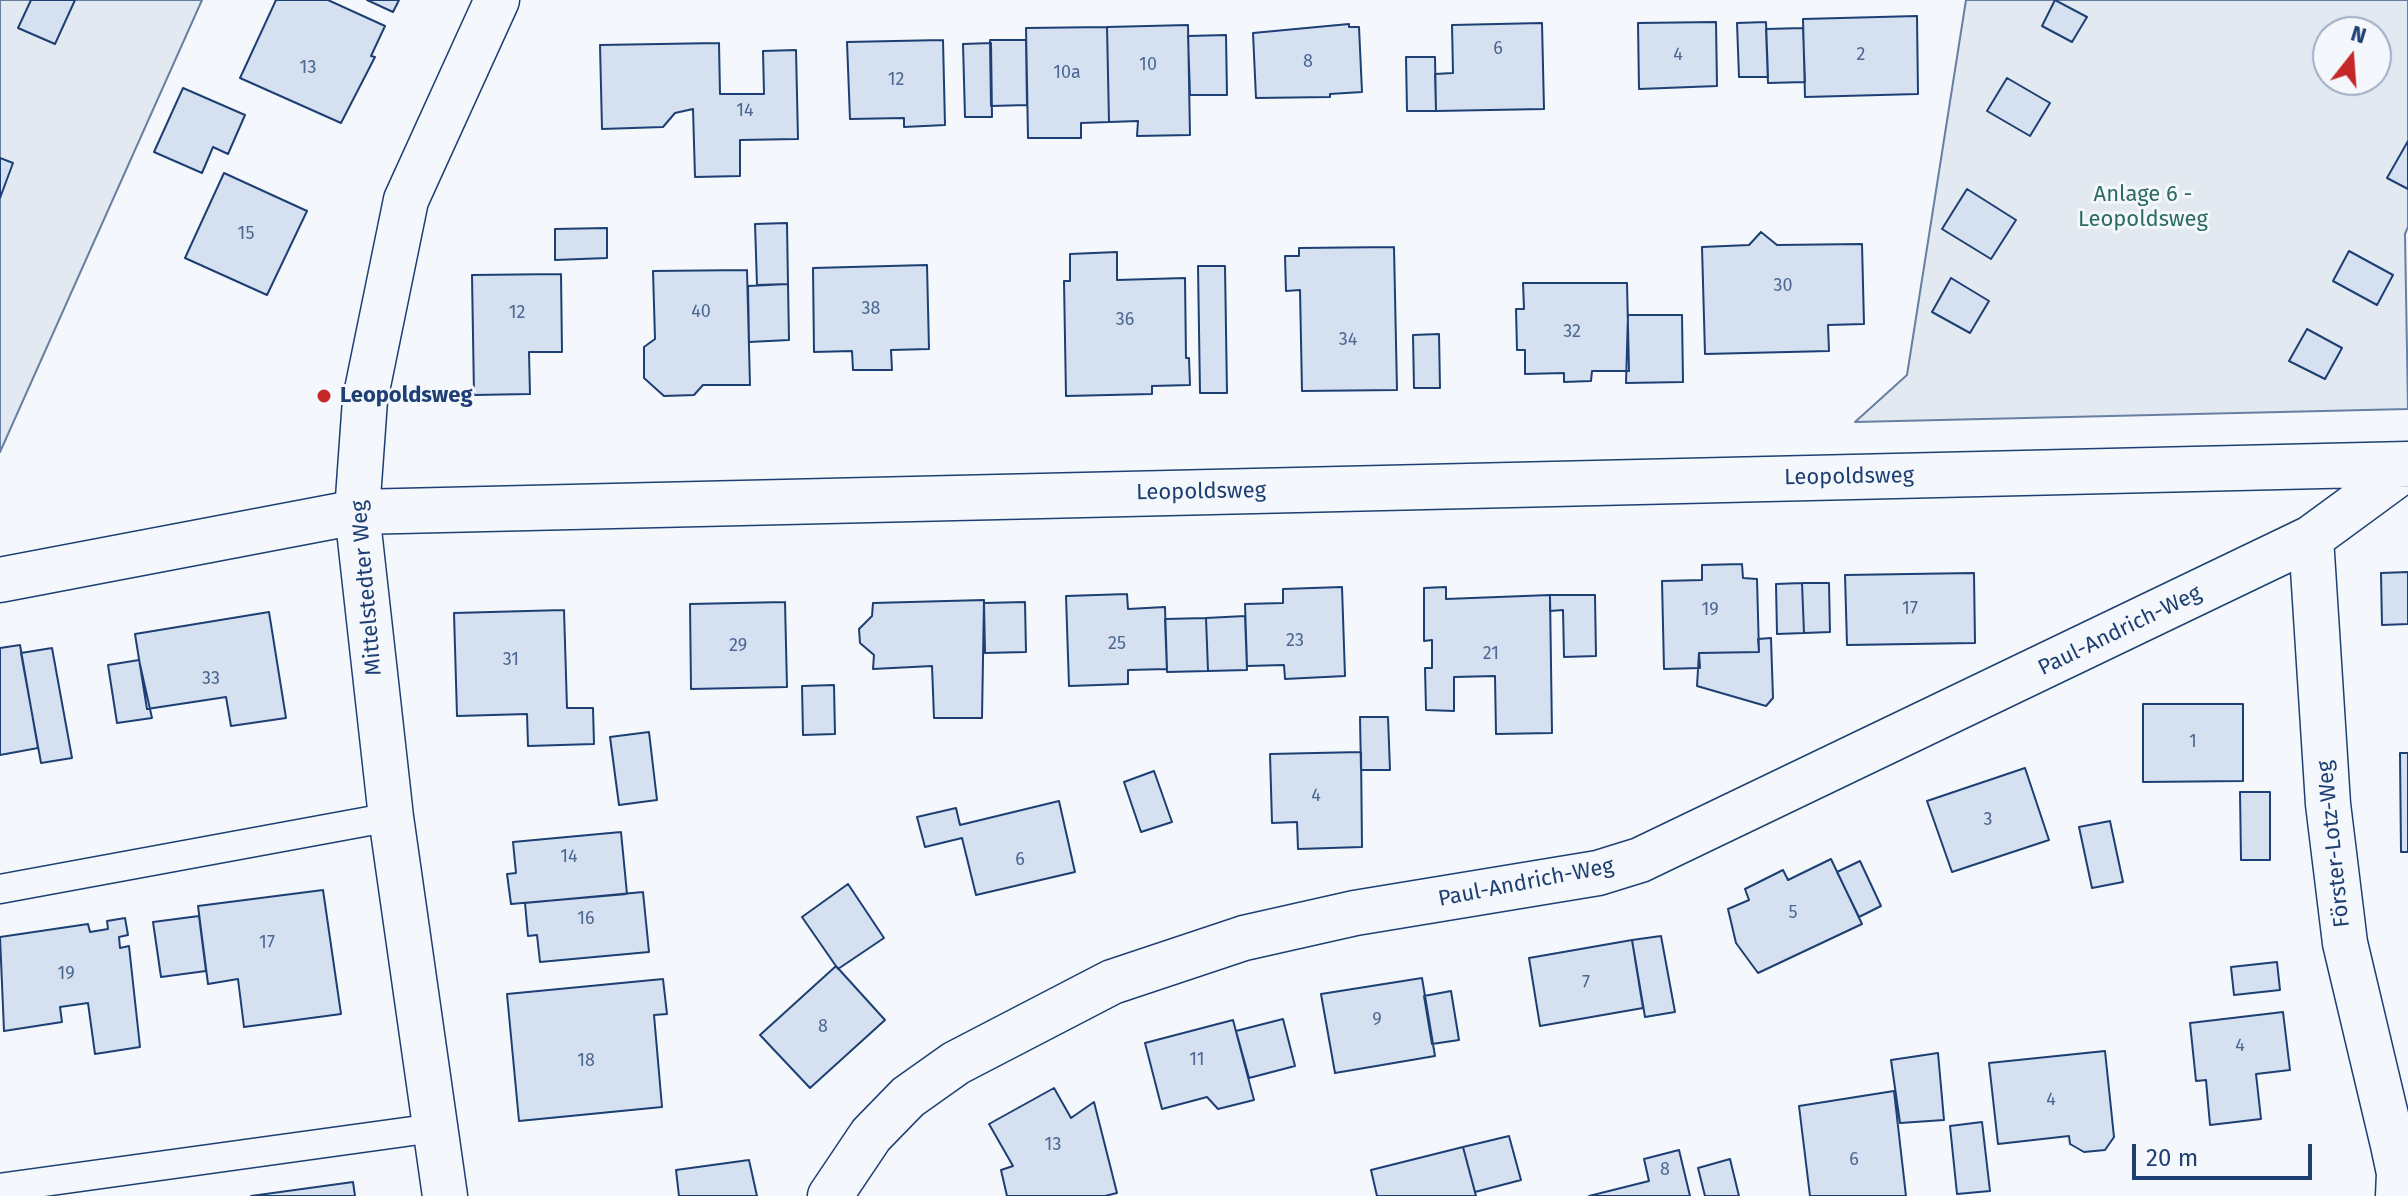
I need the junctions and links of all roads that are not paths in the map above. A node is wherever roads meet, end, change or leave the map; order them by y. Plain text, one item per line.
1 (497, 0) edge
2 (2408, 466) edge
3 (357, 512) junction
4 (2311, 538) junction
5 (0, 580) edge
6 (391, 817) junction
7 (0, 889) edge
8 (434, 1128) junction
9 (0, 1188) edge
10 (445, 1196) edge
11 (830, 1196) edge
12 (2398, 1196) edge

1 - 3 street, Mittelstedter Weg
2 - 3 street, Leopoldsweg
2 - 4 street, Paul-Andrich-Weg
3 - 5 street, Leopoldsweg
3 - 6 street, Mittelstedter Weg
4 - 11 street, Paul-Andrich-Weg
4 - 12 street, Förster-Lotz-Weg
6 - 7 lane
6 - 8 street, Mittelstedter Weg
8 - 9 lane
8 - 10 street, Mittelstedter Weg

